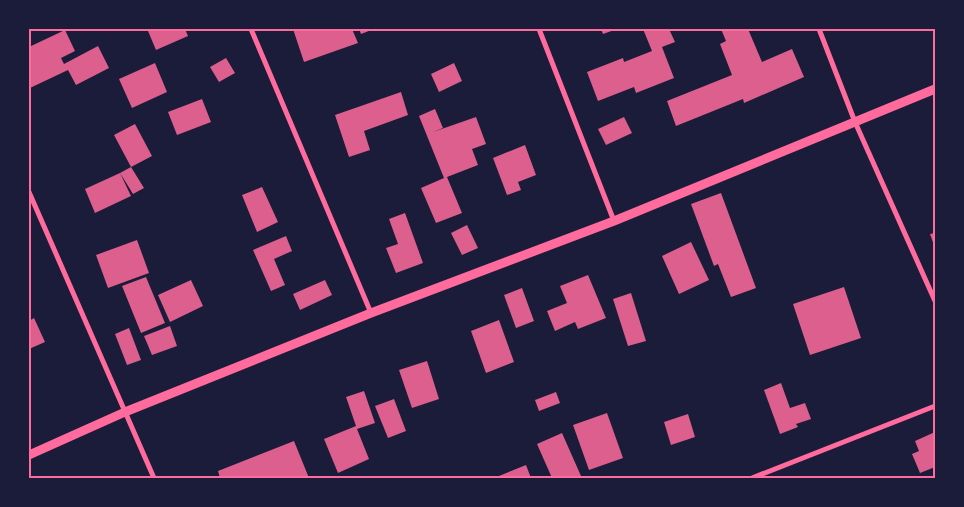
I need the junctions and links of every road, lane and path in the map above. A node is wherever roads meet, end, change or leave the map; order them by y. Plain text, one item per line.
1 (251, 29) edge
2 (539, 29) edge
3 (819, 29) edge
4 (935, 89) edge
5 (855, 122) junction
6 (29, 192) edge
7 (614, 221) junction
8 (935, 301) edge
9 (372, 313) junction
10 (935, 406) edge
11 (125, 412) junction
12 (29, 455) edge
13 (154, 478) edge
14 (752, 478) edge

1 - 9 street
2 - 7 street
3 - 5 street
4 - 5 street
5 - 7 street
5 - 8 street
6 - 11 street
7 - 9 street
9 - 11 street
10 - 14 street
11 - 12 street
11 - 13 street

